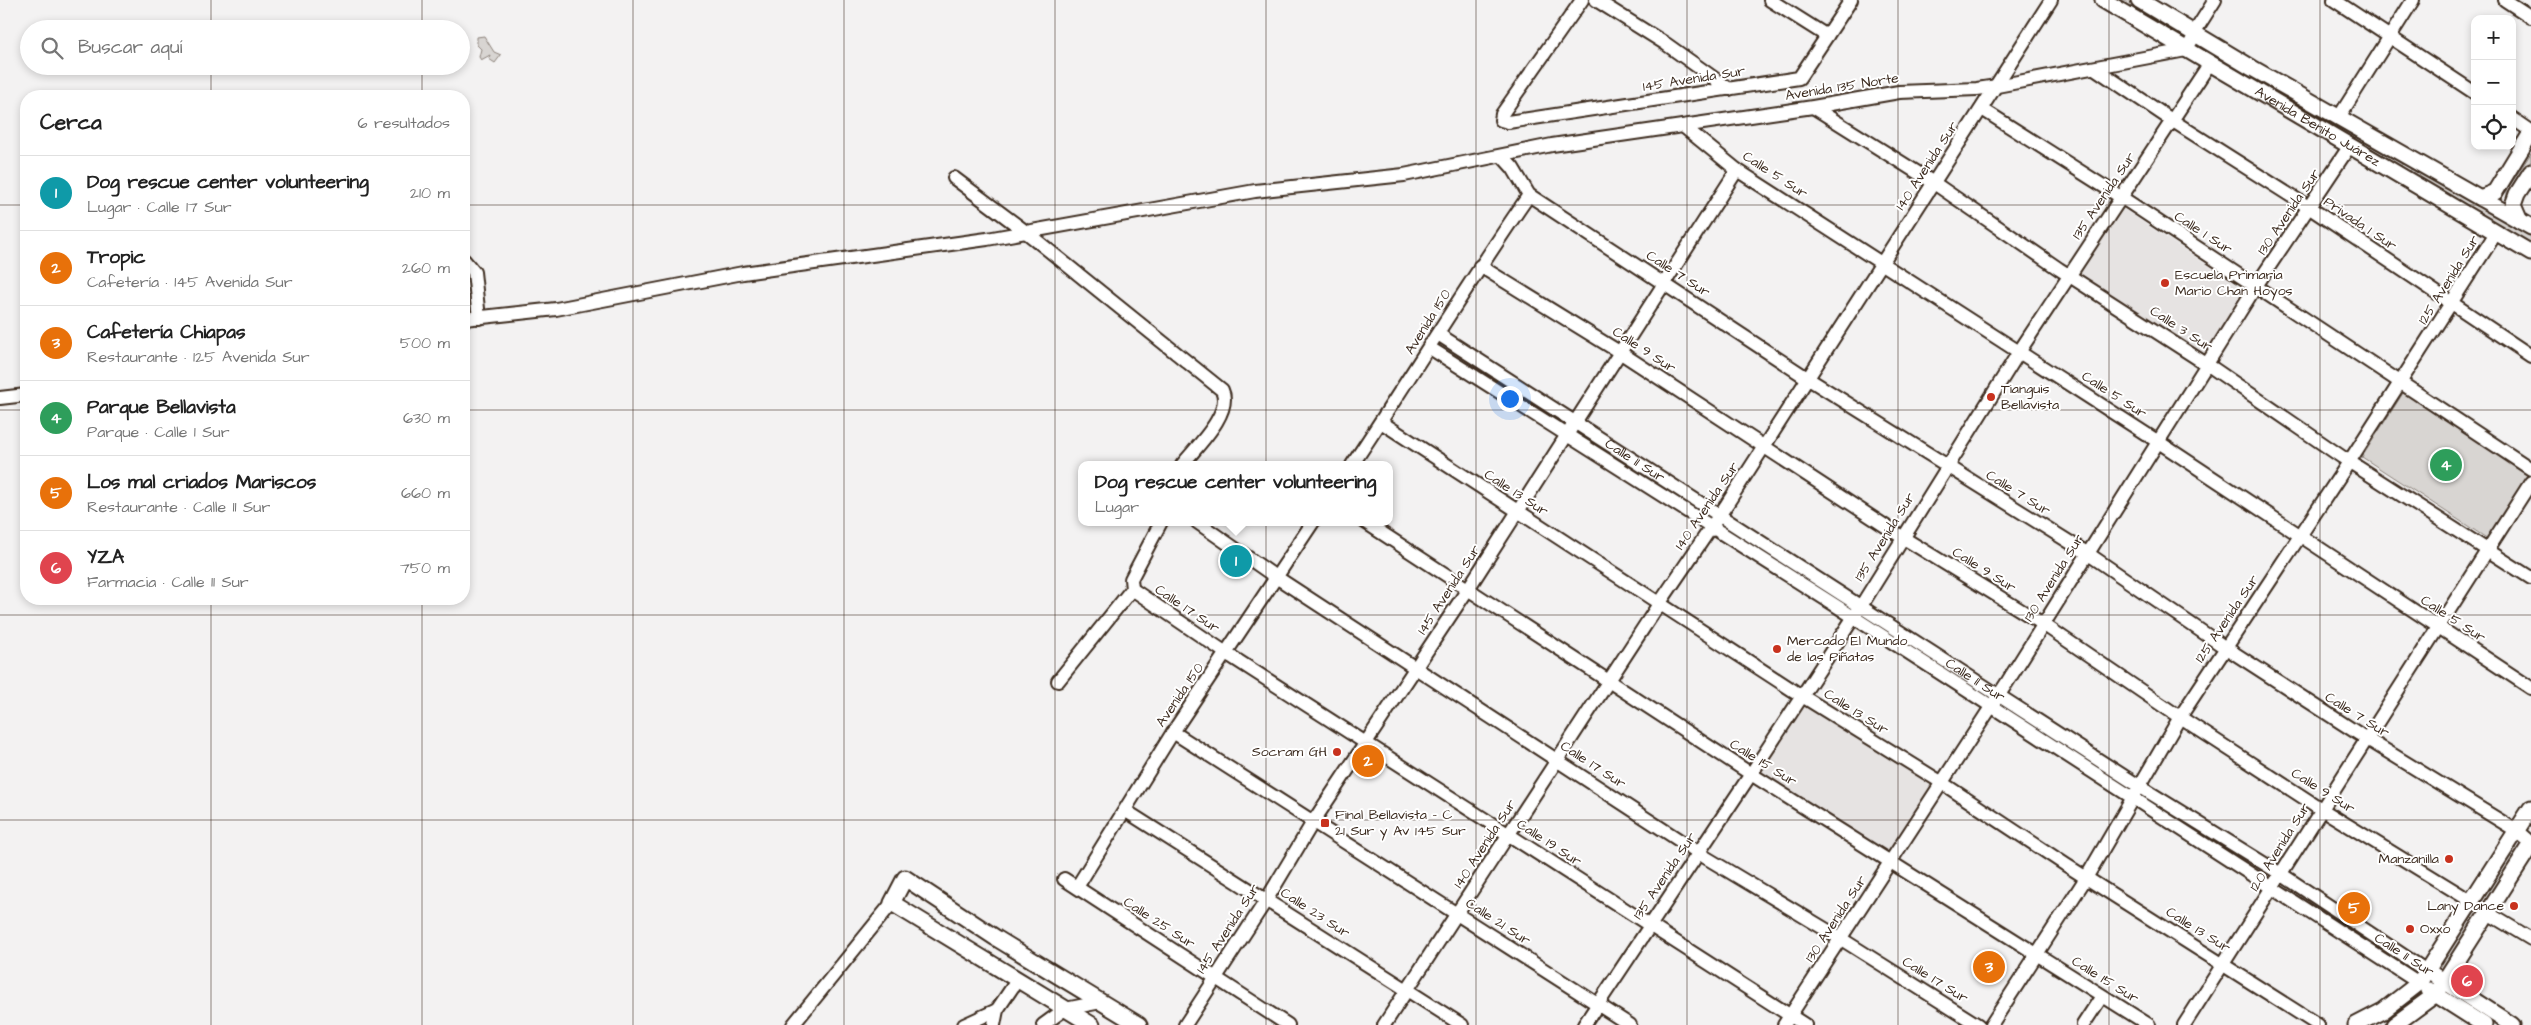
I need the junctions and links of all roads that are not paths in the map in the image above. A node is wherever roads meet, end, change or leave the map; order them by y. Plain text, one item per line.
1 (1582, 0) edge
2 (1596, 0) edge
3 (1770, 0) edge
4 (1851, 0) edge
5 (2051, 0) edge
6 (2103, 0) edge
7 (2139, 0) edge
8 (2215, 0) edge
9 (2334, 0) edge
10 (2413, 0) edge
11 (2505, 0) edge
12 (2531, 17) edge
13 (2194, 33) junction
14 (1827, 36) junction
15 (2390, 37) junction
16 (2186, 50) junction
17 (2210, 63) junction
18 (2096, 69) junction
19 (1997, 86) junction
20 (1729, 88) junction
21 (2471, 90) edge
22 (1813, 107) junction
23 (1982, 109) junction
24 (2339, 117) junction
25 (2173, 121) junction
26 (2516, 121) edge
27 (1683, 126) junction
28 (2531, 132) edge
29 (2350, 147) junction
30 (1502, 156) junction
31 (2417, 162) junction
32 (1737, 170) junction
33 (2530, 174) edge
34 (954, 178) dead end
35 (2405, 179) junction
36 (1934, 183) junction
37 (1529, 195) junction
38 (2121, 198) junction
39 (2480, 198) junction
40 (2310, 208) junction
41 (2525, 224) edge
42 (1026, 232) junction
43 (2496, 233) junction
44 (2531, 253) edge
45 (1882, 262) junction
46 (1480, 266) junction
47 (470, 267) edge
48 (2069, 276) junction
49 (1663, 282) junction
50 (2256, 286) junction
51 (2452, 303) junction
52 (479, 318) junction
53 (470, 319) edge
54 (1438, 334) junction
55 (1430, 348) junction
56 (2019, 352) junction
57 (1621, 353) junction
58 (2531, 356) edge
59 (2207, 364) junction
60 (1807, 378) junction
61 (2401, 382) junction
62 (20, 396) edge
63 (0, 398) edge
64 (1380, 422) junction
65 (1576, 423) junction
66 (1568, 434) junction
67 (2157, 441) junction
68 (1764, 447) junction
69 (1185, 461) edge
70 (1355, 461) edge
71 (2350, 462) junction
72 (1948, 466) junction
73 (2531, 469) edge
74 (2531, 482) edge
75 (1517, 512) junction
76 (1720, 515) junction
77 (1159, 526) edge
78 (1203, 526) edge
79 (1310, 526) edge
80 (1371, 526) edge
81 (1712, 528) junction
82 (1902, 537) junction
83 (2300, 537) junction
84 (2486, 548) junction
85 (2087, 553) junction
86 (1276, 576) junction
87 (2531, 578) edge
88 (1132, 589) junction
89 (1468, 589) junction
90 (1659, 604) junction
91 (1861, 606) junction
92 (1853, 617) junction
93 (2043, 624) junction
94 (2438, 627) junction
95 (2226, 648) junction
96 (1226, 653) junction
97 (1415, 668) junction
98 (1058, 681) dead end
99 (1608, 682) junction
100 (2531, 688) edge
101 (1999, 694) junction
102 (1802, 696) junction
103 (1992, 705) junction
104 (2180, 717) junction
105 (1173, 732) junction
106 (2366, 739) junction
107 (1365, 742) junction
108 (1558, 759) junction
109 (1751, 774) junction
110 (1942, 783) junction
111 (2139, 786) junction
112 (2131, 798) junction
113 (2531, 808) edge
114 (2322, 809) junction
115 (1126, 811) junction
116 (1313, 822) junction
117 (2517, 831) junction
118 (1509, 834) junction
119 (2531, 844) edge
120 (1699, 852) junction
121 (1891, 862) junction
122 (2281, 874) junction
123 (2086, 878) junction
124 (1064, 879) dead end
125 (2273, 886) junction
126 (1077, 887) junction
127 (1267, 899) junction
128 (2471, 901) junction
129 (892, 903) junction
130 (2486, 912) junction
131 (1457, 914) junction
132 (1649, 926) junction
133 (1841, 939) junction
134 (2531, 939) edge
135 (2036, 954) junction
136 (2224, 964) junction
137 (1215, 977) junction
138 (2424, 978) junction
139 (1018, 979) junction
140 (2445, 981) junction
141 (1406, 990) junction
142 (2436, 994) junction
143 (2102, 996) junction
144 (1101, 1002) junction
145 (1598, 1004) junction
146 (1065, 1009) junction
147 (997, 1010) junction
148 (1787, 1020) edge
149 (793, 1025) edge
150 (964, 1025) edge
151 (994, 1025) edge
152 (1043, 1025) edge
153 (1092, 1025) edge
154 (1139, 1025) edge
155 (1185, 1025) edge
156 (1288, 1025) edge
157 (1384, 1025) edge
158 (1462, 1025) edge
159 (1584, 1025) edge
160 (1630, 1025) edge
161 (1805, 1025) edge
162 (1978, 1025) edge
163 (1990, 1025) edge
164 (2083, 1025) edge
165 (2149, 1025) edge
166 (2184, 1025) edge
167 (2318, 1025) edge
168 (2356, 1025) edge
169 (2394, 1025) edge
170 (2484, 1025) edge
171 (2512, 1025) edge

1 - 20 street, 145 Avenida Sur
2 - 20 street
3 - 14 street
4 - 14 street, 145 Avenida Sur
5 - 19 street, 140 Avenida Sur
6 - 16 main road, Avenida Benito Juárez
7 - 13 main road, Avenida Benito Juárez
8 - 13 street
9 - 15 street
10 - 15 street
11 - 12 street
13 - 16 street
13 - 24 main road, Avenida Benito Juárez
14 - 20 street, 145 Avenida Sur
15 - 21 street
15 - 24 street
16 - 17 main road, Avenida Benito Juárez
16 - 18 street, Avenida 135 Norte
17 - 25 street, 135 Avenida Sur
17 - 29 main road, Avenida Benito Juárez
18 - 19 street, Avenida 135 Norte
18 - 25 street, Privada 1 Sur
19 - 22 street, Avenida 135 Norte
19 - 23 street, 140 Avenida Sur
22 - 27 street, Avenida 135 Norte
22 - 36 street, Calle 3 Sur
23 - 36 street, 140 Avenida Sur
23 - 38 street, Calle 1 Sur
24 - 31 main road, Avenida Benito Juárez
25 - 38 street, 135 Avenida Sur
25 - 40 street, Privada 1 Sur
26 - 28 street
27 - 30 street, Avenida 135 Norte
27 - 32 street, Calle 5 Sur
28 - 39 main road
29 - 35 main road, Avenida Benito Juárez
29 - 40 street, 130 Avenida Sur
30 - 37 street, Calle 7 Sur
30 - 42 street, Avenida 135 Norte
31 - 35 main road
31 - 39 main road, Avenida Benito Juárez
32 - 45 street, Calle 5 Sur
32 - 49 street, 145 Avenida Sur
33 - 41 main road
34 - 42 street
35 - 43 main road, Avenida Benito Juárez
36 - 45 street, 140 Avenida Sur
36 - 48 street, Calle 3 Sur
37 - 46 street, Avenida 150
37 - 49 street, Calle 7 Sur
38 - 48 street, 135 Avenida Sur
38 - 50 street, Calle 1 Sur
39 - 41 main road, Avenida Benito Juárez
40 - 50 street, 130 Avenida Sur
40 - 51 street, Privada 1 Sur
42 - 52 street, Avenida 135 Norte
42 - 69 street
43 - 44 main road, Avenida Benito Juárez
43 - 51 street, 125 Avenida Sur
45 - 56 street, Calle 5 Sur
45 - 60 street, 140 Avenida Sur
46 - 54 street, Avenida 150
46 - 57 street, Calle 9 Sur
47 - 52 street
48 - 56 street, 135 Avenida Sur
48 - 59 street, Calle 3 Sur
49 - 57 street, 145 Avenida Sur
49 - 60 street, Calle 7 Sur
50 - 59 street, 130 Avenida Sur
50 - 61 street, Calle 1 Sur
51 - 58 street, Privada 1 Sur
51 - 61 street, 125 Avenida Sur
52 - 53 street, Avenida 135 Norte
54 - 55 street, Avenida 150
54 - 65 street, Calle 11 Sur
55 - 64 street, Avenida 150
55 - 66 street, Calle 11 Sur
56 - 67 street, Calle 5 Sur
56 - 72 street, 135 Avenida Sur
57 - 65 street, 145 Avenida Sur
57 - 68 street, Calle 9 Sur
59 - 67 street, 130 Avenida Sur
59 - 71 street, Calle 3 Sur
60 - 68 street, 140 Avenida Sur
60 - 72 street, Calle 7 Sur
61 - 71 street, 125 Avenida Sur
61 - 73 street, Calle 1 Sur
62 - 63 street
64 - 70 street, Avenida 150
64 - 75 street, Calle 13 Sur
65 - 66 street, 145 Avenida Sur
65 - 76 street, Calle 11 Sur
66 - 75 street, 145 Avenida Sur
66 - 81 street, Calle 11 Sur
67 - 83 street, Calle 5 Sur
67 - 85 street, 130 Avenida Sur
68 - 76 street, 140 Avenida Sur
68 - 82 street, Calle 9 Sur
71 - 83 street, 125 Avenida Sur
71 - 84 street, Calle 3 Sur
72 - 82 street, 135 Avenida Sur
72 - 85 street, Calle 7 Sur
74 - 84 street, 120 Avenida Sur
75 - 89 street, 145 Avenida Sur
75 - 90 street, Calle 13 Sur
76 - 81 street, 140 Avenida Sur
76 - 91 street, Calle 11 Sur
77 - 88 street
78 - 86 street, Calle 17 Sur
79 - 86 street, Avenida 150
80 - 89 street, Calle 15 Sur
81 - 90 street, 140 Avenida Sur
81 - 92 street, Calle 11 Sur
82 - 91 street, 135 Avenida Sur
82 - 93 street, Calle 9 Sur
83 - 94 street, Calle 5 Sur
83 - 95 street, 125 Avenida Sur
84 - 87 street, Calle 3 Sur
84 - 94 street, 120 Avenida Sur
85 - 93 street, 130 Avenida Sur
85 - 95 street, Calle 7 Sur
86 - 96 street, Avenida 150
86 - 97 street, Calle 17 Sur
88 - 96 street, Calle 17 Sur
88 - 98 street
89 - 97 street, 145 Avenida Sur
89 - 99 street, Calle 15 Sur
90 - 99 street, 140 Avenida Sur
90 - 102 street, Calle 13 Sur
91 - 92 street, 135 Avenida Sur
91 - 101 street, Calle 11 Sur
92 - 102 street, 135 Avenida Sur
92 - 103 street, Calle 11 Sur
93 - 101 street, 130 Avenida Sur
93 - 104 street, Calle 9 Sur
94 - 100 street, Calle 5 Sur
94 - 106 street, 120 Avenida Sur
95 - 104 street, 125 Avenida Sur
95 - 106 street, Calle 7 Sur
96 - 105 street, Avenida 150
96 - 107 street, Calle 19 Sur
97 - 107 street, 145 Avenida Sur
97 - 108 street, Calle 17 Sur
99 - 108 street, 140 Avenida Sur
99 - 109 street, Calle 15 Sur
101 - 103 street, 130 Avenida Sur
101 - 111 street, Calle 11 Sur
102 - 109 street, 135 Avenida Sur
102 - 110 street, Calle 13 Sur
103 - 110 street, 130 Avenida Sur
103 - 112 street, Calle 11 Sur
104 - 111 street, 125 Avenida Sur
104 - 114 street, Calle 9 Sur
105 - 115 street, Avenida 150
105 - 116 street, Calle 21 Sur
106 - 114 street, 120 Avenida Sur
106 - 117 street, Calle 7 Sur
107 - 116 street, 145 Avenida Sur
107 - 118 street, Calle 19 Sur
108 - 118 street, 140 Avenida Sur
108 - 120 street, Calle 17 Sur
109 - 120 street, 135 Avenida Sur
109 - 121 street, Calle 15 Sur
110 - 121 street, 130 Avenida Sur
110 - 123 street, Calle 13 Sur
111 - 112 street, 125 Avenida Sur
111 - 122 street, Calle 11 Sur
112 - 123 street, 125 Avenida Sur
112 - 125 street, Calle 11 Sur
113 - 117 main road
114 - 122 street, 120 Avenida Sur
114 - 128 street, Calle 9 Sur
115 - 126 street, Avenida 150
115 - 127 street, Calle 23 Sur
116 - 127 street, 145 Avenida Sur
116 - 131 street, Calle 21 Sur
117 - 119 street, Calle 7 Sur
117 - 128 main road
118 - 131 street, 140 Avenida Sur
118 - 132 street, Calle 19 Sur
119 - 130 main road
120 - 132 street, 135 Avenida Sur
120 - 133 street, Calle 17 Sur
121 - 133 street, 130 Avenida Sur
121 - 135 street, Calle 15 Sur
122 - 125 street, 120 Avenida Sur
122 - 138 street, Calle 11 Sur
123 - 135 street, 125 Avenida Sur
123 - 136 street, Calle 13 Sur
124 - 126 street, Calle 25 Sur
125 - 136 street, 120 Avenida Sur
125 - 138 street, Calle 11 Sur
126 - 137 street, Calle 25 Sur
127 - 137 street, 145 Avenida Sur
127 - 141 street, Calle 23 Sur
128 - 138 main road
129 - 139 main road
129 - 144 main road
129 - 149 street
130 - 134 street
130 - 140 main road
131 - 141 street, 140 Avenida Sur
131 - 145 street, Calle 21 Sur
132 - 145 street, 135 Avenida Sur
132 - 148 street, Calle 19 Sur
133 - 148 street, 130 Avenida Sur
133 - 162 street, Calle 17 Sur
135 - 143 street, Calle 15 Sur
135 - 163 street, 125 Avenida Sur
136 - 166 street, 120 Avenida Sur
136 - 167 street, Calle 13 Sur
137 - 155 street, 145 Avenida Sur
137 - 156 street, Calle 25 Sur
138 - 140 main road, Calle 11 Sur
138 - 142 main road, Calle 11 Sur
138 - 168 main road
139 - 146 main road
139 - 147 street
140 - 142 main road
140 - 171 main road, Calle 11 Sur
141 - 157 street, 140 Avenida Sur
141 - 158 street, Calle 23 Sur
142 - 169 main road
142 - 170 main road, Calle 11 Sur
143 - 164 street
143 - 165 street, Calle 15 Sur
144 - 146 street
144 - 154 main road
145 - 159 street, 135 Avenida Sur
145 - 160 street, Calle 21 Sur
146 - 152 street
146 - 153 main road
147 - 150 street
147 - 151 street
148 - 161 street, Calle 19 Sur

